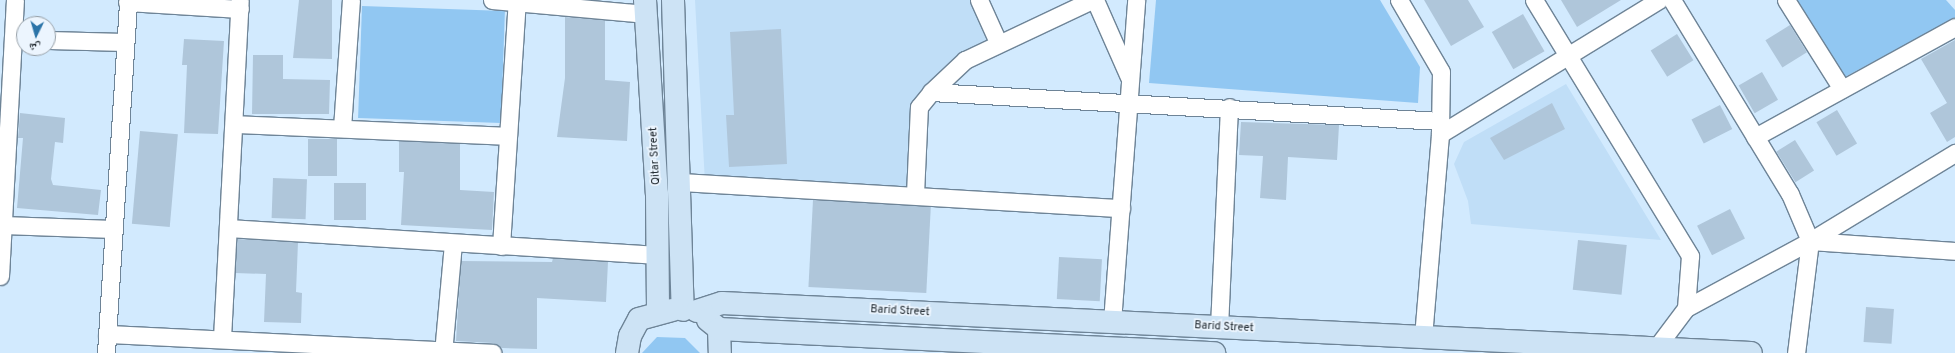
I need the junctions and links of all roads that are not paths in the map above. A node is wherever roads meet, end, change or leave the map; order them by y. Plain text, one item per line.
1 (15, 0) edge
2 (351, 0) edge
3 (492, 0) edge
4 (673, 0) edge
5 (979, 0) edge
6 (1094, 0) edge
7 (1136, 0) edge
8 (1399, 0) edge
9 (1534, 0) edge
10 (1660, 0) edge
11 (1672, 0) edge
12 (1786, 0) edge
13 (128, 1) edge
14 (517, 1) junction
15 (240, 4) edge
16 (645, 7) edge
17 (16, 16) edge
18 (1955, 27) edge
19 (674, 33) junction
20 (648, 35) junction
21 (56, 40) edge
22 (125, 42) junction
23 (998, 42) junction
24 (16, 53) edge
25 (1568, 56) junction
26 (1130, 79) junction
27 (1842, 89) junction
28 (931, 92) junction
29 (1127, 106) junction
30 (1228, 107) junction
31 (234, 124) junction
32 (342, 128) junction
33 (1440, 128) junction
34 (508, 136) junction
35 (1755, 137) junction
36 (4, 139) edge
37 (1955, 153) edge
38 (681, 182) junction
39 (915, 194) junction
40 (1121, 208) junction
41 (3, 225) junction
42 (228, 228) junction
43 (113, 229) junction
44 (1810, 241) junction
45 (452, 242) junction
46 (501, 246) junction
47 (1955, 251) edge
48 (658, 256) junction
49 (0, 276) edge
50 (1686, 308) junction
51 (690, 310) junction
52 (658, 312) junction
53 (1112, 322) junction
54 (1219, 327) junction
55 (720, 329) junction
56 (107, 334) junction
57 (1423, 337) junction
58 (222, 338) junction
59 (1656, 348) junction
60 (443, 352) edge
61 (106, 353) edge
62 (492, 353) edge
63 (627, 353) edge
64 (720, 353) edge
65 (1214, 353) edge
66 (1751, 353) edge
67 (1796, 353) edge

1 - 17 street
2 - 32 street
3 - 14 street
4 - 19 main road
5 - 23 street
6 - 23 street
6 - 26 street
7 - 26 street
8 - 33 street
9 - 25 street
10 - 25 street
11 - 35 street
12 - 27 street
13 - 15 street
13 - 22 street
14 - 16 street
14 - 34 street
15 - 31 street
16 - 20 main road, Qitar Street
18 - 27 street
19 - 20 main road
19 - 38 main road
20 - 48 main road, Qitar Street
21 - 22 street
22 - 43 street
23 - 28 street
24 - 36 street
25 - 33 street
25 - 50 street
26 - 29 street
27 - 35 street
28 - 29 street
28 - 39 street
29 - 30 street
29 - 40 street
30 - 33 street
30 - 54 street
31 - 32 street
31 - 42 street
32 - 34 street
33 - 57 street
34 - 46 street
35 - 44 street
36 - 41 street
37 - 44 street
38 - 39 street
38 - 51 main road
39 - 40 street
40 - 53 street
41 - 43 street
41 - 49 street
42 - 45 street
42 - 58 street
43 - 56 street
44 - 47 street
44 - 50 street
44 - 67 street
45 - 46 street
45 - 60 street
46 - 48 street
48 - 52 main road, Qitar Street
50 - 59 street
51 - 52 main road, Barid Street
51 - 53 main road, Barid Street
51 - 55 main road
52 - 63 main road, Barid Street
53 - 54 main road, Barid Street
54 - 57 main road, Barid Street
55 - 64 main road
55 - 65 main road
56 - 58 street
56 - 61 street
57 - 59 main road, Barid Street
58 - 60 street
59 - 66 main road, Barid Street
60 - 62 street

